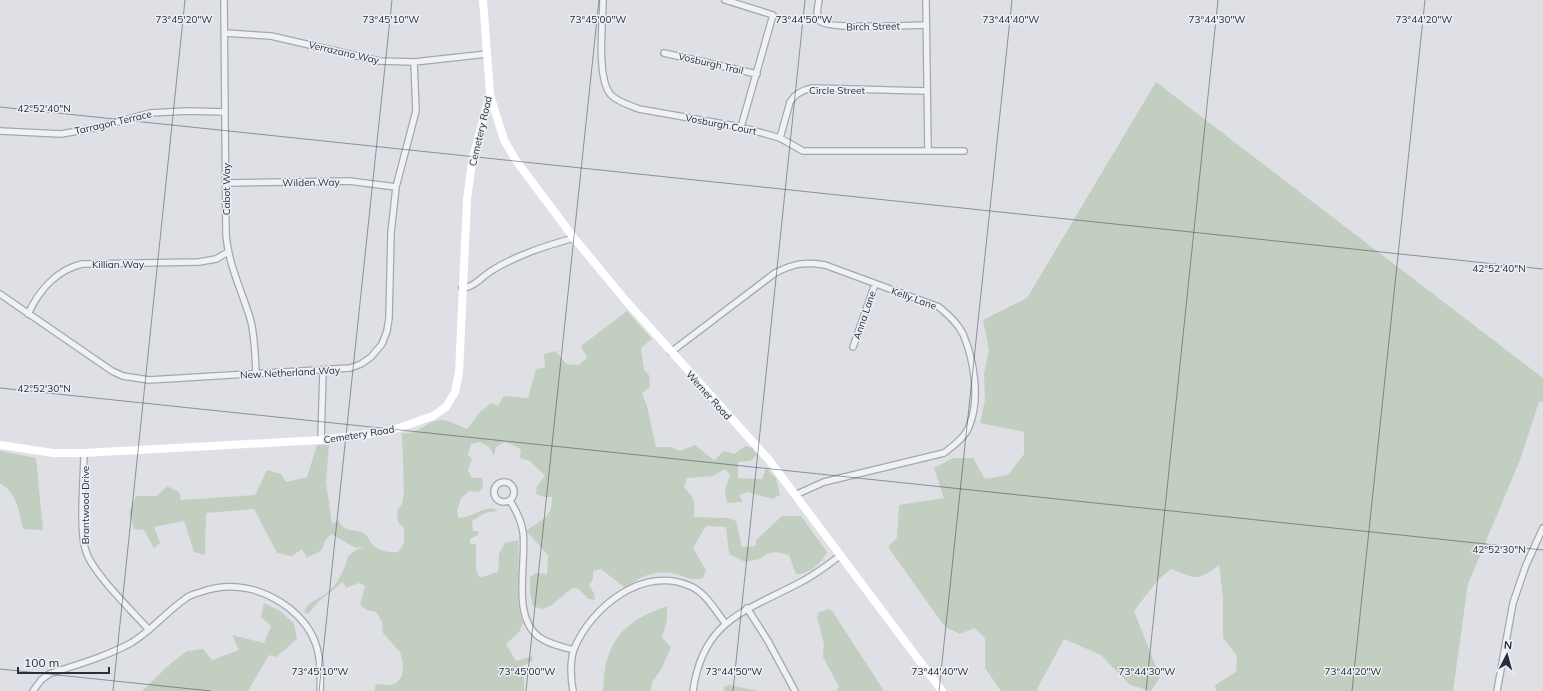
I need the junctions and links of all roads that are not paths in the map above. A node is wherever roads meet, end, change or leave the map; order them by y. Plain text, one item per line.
1 (224, 0) edge
2 (483, 0) edge
3 (603, 0) edge
4 (725, 0) edge
5 (819, 0) edge
6 (926, 0) edge
7 (925, 25) junction
8 (225, 33) junction
9 (664, 52) dead end
10 (487, 54) junction
11 (414, 62) junction
12 (757, 74) junction
13 (926, 91) junction
14 (490, 93) junction
15 (225, 112) junction
16 (742, 127) junction
17 (0, 131) edge
18 (780, 138) junction
19 (928, 151) junction
20 (964, 151) dead end
21 (226, 183) junction
22 (396, 187) junction
23 (574, 238) junction
24 (228, 252) junction
25 (875, 284) junction
26 (462, 288) junction
27 (0, 294) edge
28 (28, 314) junction
29 (853, 347) dead end
30 (670, 352) junction
31 (323, 371) junction
32 (256, 373) junction
33 (321, 440) junction
34 (0, 446) edge
35 (84, 453) junction
36 (795, 496) junction
37 (510, 501) dead end
38 (1543, 528) edge
39 (840, 556) junction
40 (747, 608) junction
41 (725, 623) junction
42 (149, 630) junction
43 (574, 650) junction
44 (33, 691) edge
45 (320, 691) edge
46 (573, 691) edge
47 (693, 691) edge
48 (795, 691) edge
49 (942, 691) edge
50 (1497, 691) edge

1 - 8 street, Cabot Way
2 - 10 street, Cemetery Road
3 - 16 street, Vosburgh Court
4 - 12 street, Vosburgh Trail
5 - 7 street, Birch Street
6 - 7 street
7 - 13 street
8 - 11 street, Verrazano Way
8 - 15 street, Cabot Way
9 - 12 street, Vosburgh Trail
10 - 11 street, Verrazano Way
10 - 14 street, Cemetery Road
11 - 22 street, New Netherland Way
12 - 16 street, Vosburgh Trail
13 - 18 street, Circle Street
13 - 19 street
14 - 23 street, Werner Road
14 - 26 street, Cemetery Road
15 - 17 street, Tarragon Terrace
15 - 21 street, Cabot Way
16 - 18 street, Vosburgh Court
18 - 19 street, Vosburgh Court
19 - 20 street, Vosburgh Court
21 - 22 street, Wilden Way
21 - 24 street, Cabot Way
22 - 31 street, New Netherland Way
23 - 26 street
23 - 30 street, Werner Road
24 - 28 street, Killian Way
24 - 32 street, Cabot Way
25 - 29 street, Anna Lane
25 - 30 street, Kelly Lane
25 - 36 street, Kelly Lane
26 - 33 street, Cemetery Road
27 - 28 street, New Netherland Way
28 - 32 street, New Netherland Way
30 - 36 street, Werner Road
31 - 32 street, New Netherland Way
31 - 33 street
33 - 35 street, Cemetery Road
34 - 35 street, Cemetery Road
35 - 42 street, Brantwood Drive
36 - 39 street, Werner Road
37 - 43 street
38 - 50 street
39 - 40 street
39 - 49 street, Werner Road
40 - 41 street
40 - 48 street
41 - 43 street
41 - 47 street
42 - 44 street
42 - 45 street
43 - 46 street

